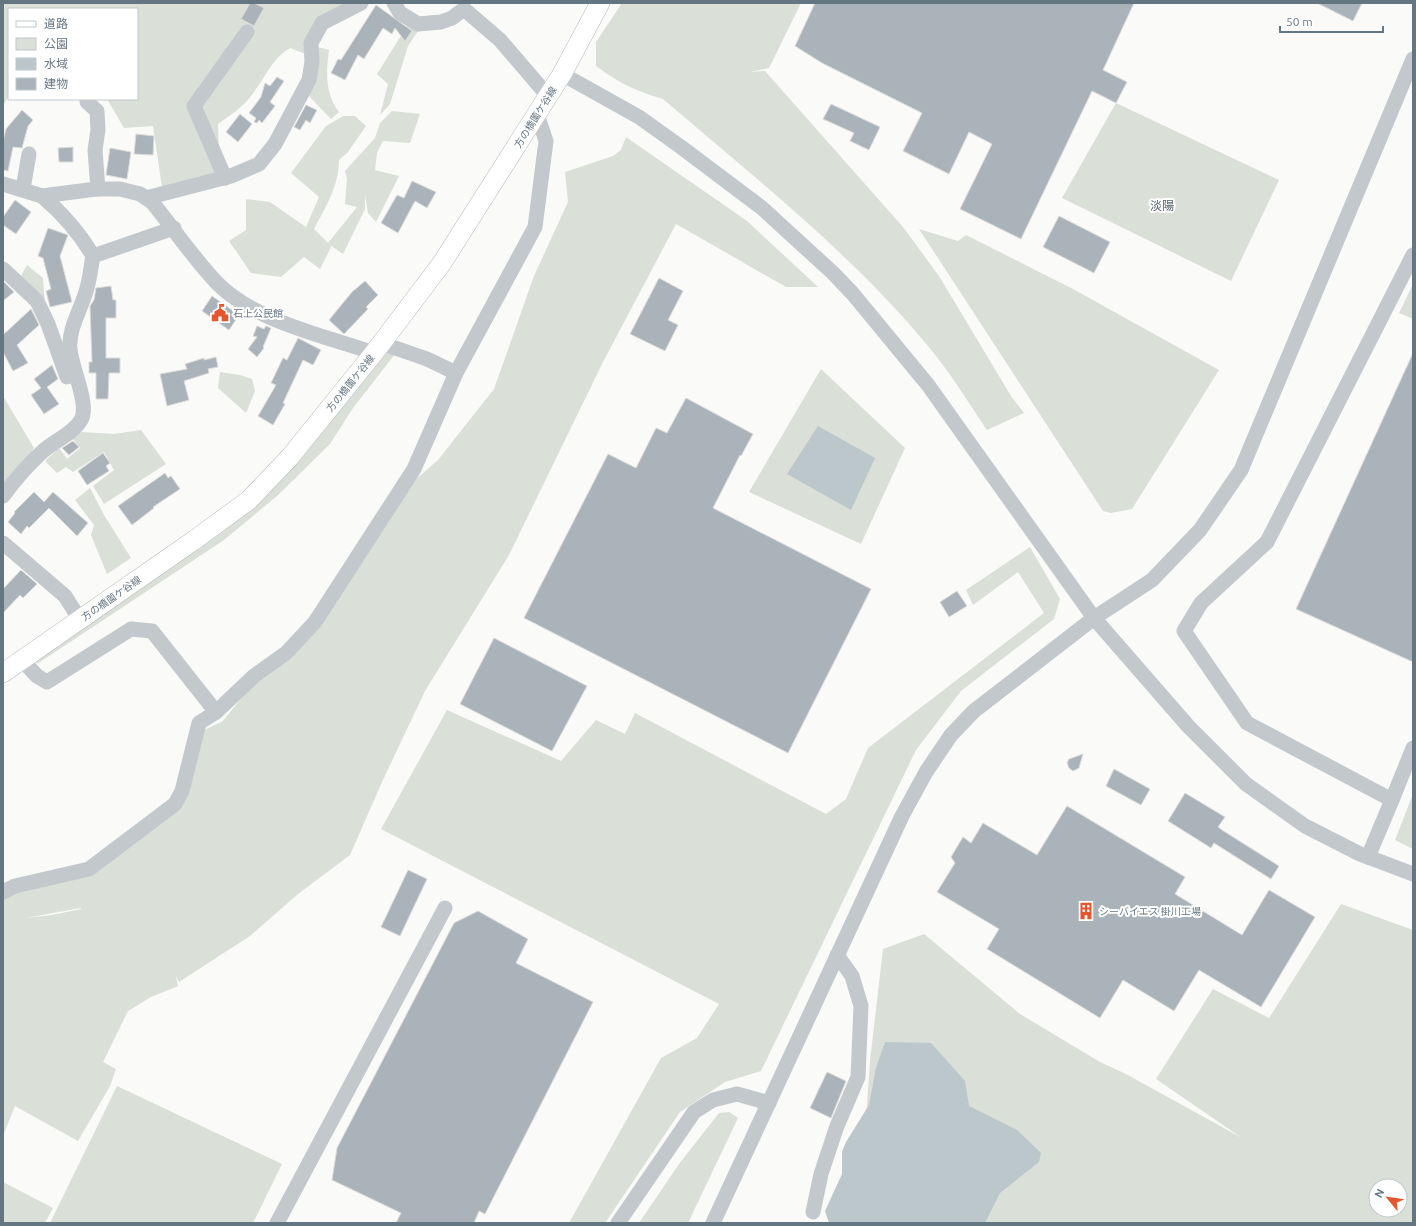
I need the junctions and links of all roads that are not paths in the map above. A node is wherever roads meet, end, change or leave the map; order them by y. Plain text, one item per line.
1 (361, 3) edge
2 (394, 3) edge
3 (600, 3) edge
4 (247, 32) dead end
5 (1413, 59) edge
6 (562, 74) junction
7 (548, 96) junction
8 (87, 102) dead end
9 (536, 114) junction
10 (29, 154) dead end
11 (225, 178) junction
12 (3, 184) edge
13 (23, 189) junction
14 (98, 189) junction
15 (42, 196) junction
16 (146, 198) junction
17 (174, 228) junction
18 (1413, 255) edge
19 (93, 256) junction
20 (3, 269) edge
21 (378, 348) junction
22 (456, 373) junction
23 (82, 420) junction
24 (3, 496) edge
25 (3, 543) edge
26 (1094, 618) junction
27 (80, 620) junction
28 (22, 660) junction
29 (3, 673) edge
30 (216, 712) junction
31 (1413, 748) edge
32 (1413, 785) edge
33 (1395, 796) junction
34 (1368, 857) junction
35 (1413, 874) edge
36 (3, 892) edge
37 (445, 908) dead end
38 (837, 955) junction
39 (769, 1103) junction
40 (813, 1212) dead end
41 (719, 1220) edge
42 (277, 1223) edge
43 (618, 1223) edge

1 - 11 street
2 - 7 street
3 - 6 main road, 方の橋薗ケ谷線
4 - 11 street
5 - 26 street
6 - 7 main road, 方の橋薗ケ谷線
6 - 26 street
7 - 9 main road, 方の橋薗ケ谷線
8 - 14 street
9 - 21 main road, 方の橋薗ケ谷線
9 - 22 street
10 - 13 street
11 - 16 street
12 - 13 street
13 - 15 street
14 - 15 street
14 - 16 street
15 - 19 street
16 - 17 street
17 - 19 street
17 - 21 street
18 - 33 street
19 - 23 street
20 - 23 street
21 - 22 street
21 - 27 main road, 方の橋薗ケ谷線
22 - 30 street
23 - 24 street
25 - 27 street
26 - 34 street
26 - 38 street
27 - 28 main road, 方の橋薗ケ谷線
28 - 29 main road, 方の橋薗ケ谷線
28 - 30 street
30 - 36 street
31 - 33 street
32 - 33 street
33 - 34 street
34 - 35 street
37 - 42 street
38 - 39 street
38 - 40 street
39 - 41 street
39 - 43 street

